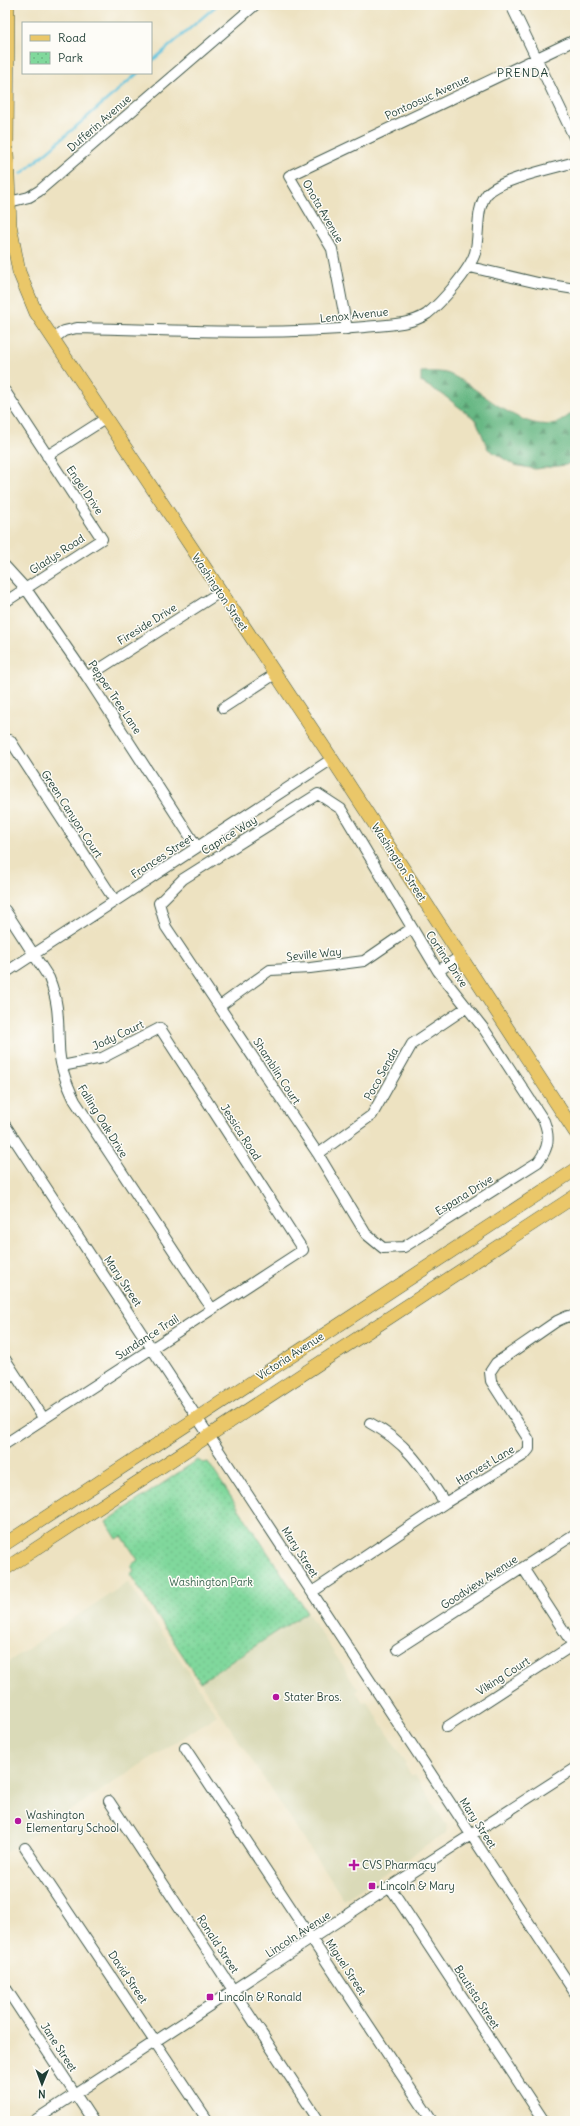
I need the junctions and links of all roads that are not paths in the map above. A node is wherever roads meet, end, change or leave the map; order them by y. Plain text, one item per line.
1 (8, 5) edge
2 (255, 5) edge
3 (511, 5) edge
4 (575, 40) edge
5 (536, 59) junction
6 (575, 139) edge
7 (575, 162) edge
8 (289, 176) joint
9 (9, 202) junction
10 (470, 267) junction
11 (575, 288) edge
12 (347, 329) junction
13 (53, 339) junction
14 (5, 391) edge
15 (105, 419) junction
16 (47, 456) junction
17 (102, 538) joint
18 (5, 566) edge
19 (26, 589) junction
20 (220, 592) junction
21 (5, 602) edge
22 (275, 674) junction
23 (87, 677) junction
24 (223, 708) dead end
25 (10, 740) dead end
26 (332, 759) junction
27 (318, 794) joint
28 (197, 847) junction
29 (115, 901) junction
30 (159, 903) joint
31 (5, 910) edge
32 (412, 928) junction
33 (34, 954) junction
34 (460, 956) junction
35 (438, 971) junction
36 (5, 973) edge
37 (220, 1006) junction
38 (467, 1007) junction
39 (160, 1028) joint
40 (62, 1066) junction
41 (5, 1125) edge
42 (575, 1132) edge
43 (548, 1144) joint
44 (318, 1154) junction
45 (575, 1170) edge
46 (575, 1196) edge
47 (383, 1248) joint
48 (303, 1250) joint
49 (212, 1309) junction
50 (575, 1319) edge
51 (153, 1348) junction
52 (5, 1359) edge
53 (197, 1417) junction
54 (44, 1419) junction
55 (370, 1423) dead end
56 (209, 1436) junction
57 (5, 1444) edge
58 (445, 1503) junction
59 (575, 1534) edge
60 (5, 1544) edge
61 (524, 1568) junction
62 (5, 1569) edge
63 (312, 1592) junction
64 (574, 1646) edge
65 (396, 1649) dead end
66 (446, 1727) dead end
67 (185, 1748) dead end
68 (575, 1768) edge
69 (109, 1801) dead end
70 (472, 1835) junction
71 (26, 1848) dead end
72 (390, 1887) junction
73 (312, 1939) junction
74 (5, 1986) edge
75 (234, 1991) junction
76 (575, 1993) edge
77 (156, 2041) junction
78 (75, 2094) junction
79 (34, 2121) edge
80 (93, 2121) edge
81 (208, 2121) edge
82 (319, 2121) edge
83 (432, 2121) edge
84 (544, 2121) edge

1 - 9 main road, Washington Street
2 - 9 street, Dufferin Avenue
3 - 5 street
4 - 5 street, Pontoosuc Avenue
5 - 6 street
5 - 8 street, Pontoosuc Avenue
7 - 10 street, Lenox Avenue
8 - 12 street, Onota Avenue
9 - 13 main road, Washington Street
10 - 11 street
10 - 12 street, Lenox Avenue
12 - 13 street, Lenox Avenue
13 - 15 main road, Washington Street
14 - 16 street, Engel Drive
15 - 16 street
15 - 20 main road, Washington Street
16 - 17 street, Engel Drive
17 - 19 street, Gladys Road
18 - 19 street, Pepper Tree Lane
19 - 21 street, Gladys Road
19 - 23 street, Pepper Tree Lane
20 - 22 main road, Washington Street
20 - 23 street, Fireside Drive
22 - 24 street
22 - 26 main road, Washington Street
23 - 28 street, Pepper Tree Lane
25 - 29 street, Green Canyon Court
26 - 28 street, Frances Street
26 - 34 main road, Washington Street
27 - 30 street, Caprice Way
27 - 32 street, Cortina Drive
28 - 29 street, Frances Street
29 - 33 street, Frances Street
30 - 37 street, Shamblin Court
31 - 33 street, Falling Oak Drive
32 - 35 street, Cortina Drive
32 - 37 street, Seville Way
33 - 36 street, Frances Street
33 - 40 street, Falling Oak Drive
34 - 35 street
34 - 42 main road, Washington Street
35 - 38 street, Cortina Drive
37 - 44 street, Shamblin Court
38 - 43 street, Cortina Drive
38 - 44 street, Poco Senda
39 - 40 street, Jody Court
39 - 48 street, Jessica Road
40 - 49 street, Falling Oak Drive
41 - 51 street, Mary Street
43 - 47 street, Espana Drive
44 - 47 street, Shamblin Court
45 - 53 main road, Victoria Avenue
46 - 56 main road, Victoria Avenue
48 - 49 street, Sundance Trail
49 - 51 street, Sundance Trail
50 - 58 street, Harvest Lane
51 - 53 street, Mary Street
51 - 54 street, Sundance Trail
52 - 54 street
53 - 56 street, Mary Street
53 - 60 main road, Victoria Avenue
54 - 57 street, Sundance Trail
55 - 58 street
56 - 62 main road, Victoria Avenue
56 - 63 street, Mary Street
58 - 63 street, Harvest Lane
59 - 61 street, Goodview Avenue
61 - 64 street
61 - 65 street, Goodview Avenue
63 - 70 street, Mary Street
64 - 66 street, Viking Court
67 - 73 street, Miguel Street
68 - 70 street, Lincoln Avenue
69 - 75 street, Ronald Street
70 - 72 street, Lincoln Avenue
70 - 76 street, Mary Street
71 - 77 street, David Street
72 - 73 street, Lincoln Avenue
72 - 84 street, Bautista Street
73 - 75 street, Lincoln Avenue
73 - 83 street, Miguel Street
74 - 78 street, Jane Street
75 - 77 street, Lincoln Avenue
75 - 82 street, Ronald Street
77 - 78 street, Lincoln Avenue
77 - 81 street, David Street
78 - 79 street, Lincoln Avenue
78 - 80 street, Jane Street

